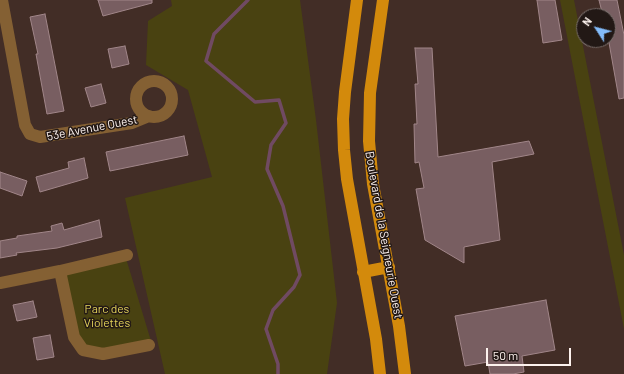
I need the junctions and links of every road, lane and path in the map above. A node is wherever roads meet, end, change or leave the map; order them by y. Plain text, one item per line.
1 (358, 0) edge
2 (383, 0) edge
3 (3, 1) edge
4 (149, 116) dead end
5 (127, 255) dead end
6 (389, 267) junction
7 (60, 272) junction
8 (364, 272) junction
9 (0, 283) edge
10 (149, 345) dead end
11 (380, 374) edge
12 (406, 374) edge

1 - 8 main road, Boulevard de la Seigneurie Ouest
2 - 6 main road, Boulevard de la Seigneurie Ouest
3 - 4 street, 53e Avenue Ouest
5 - 7 street
6 - 8 main road
6 - 12 main road, Boulevard de la Seigneurie Ouest
7 - 9 street
7 - 10 street
8 - 11 main road, Boulevard de la Seigneurie Ouest

